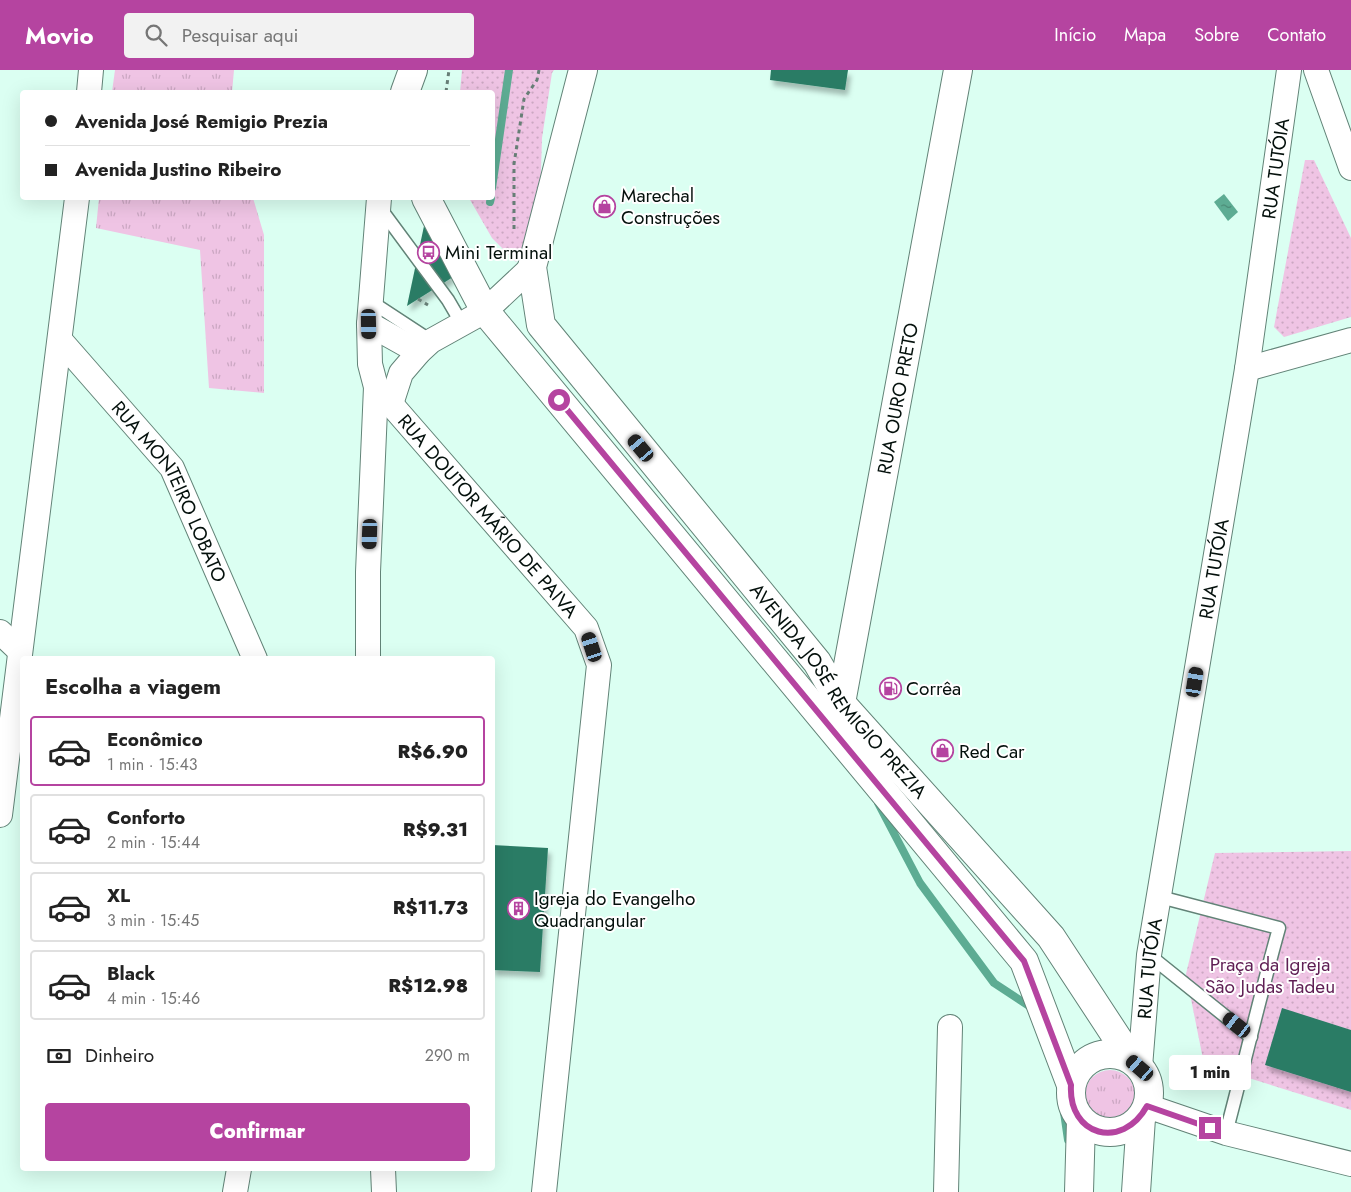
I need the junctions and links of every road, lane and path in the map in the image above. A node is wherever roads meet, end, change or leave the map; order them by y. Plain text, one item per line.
1 (91, 70) edge
2 (413, 70) edge
3 (449, 70) edge
4 (539, 70) edge
5 (583, 70) edge
6 (958, 70) edge
7 (1289, 70) edge
8 (1316, 70) edge
9 (89, 90) edge
10 (406, 90) edge
11 (446, 90) edge
12 (1351, 168) edge
13 (77, 200) edge
14 (427, 200) edge
15 (379, 202) edge
16 (513, 234) dead end
17 (532, 267) junction
18 (370, 312) junction
19 (474, 317) junction
20 (60, 340) junction
21 (1351, 340) edge
22 (425, 346) junction
23 (1247, 369) junction
24 (376, 386) junction
25 (391, 404) junction
26 (0, 632) edge
27 (19, 650) junction
28 (254, 656) edge
29 (368, 656) edge
30 (833, 712) junction
31 (0, 815) edge
32 (1160, 897) junction
33 (1051, 937) junction
34 (1150, 955) junction
35 (1024, 961) junction
36 (950, 1027) dead end
37 (1251, 1036) junction
38 (1135, 1063) junction
39 (1071, 1085) junction
40 (1144, 1112) junction
41 (1081, 1121) junction
42 (1226, 1133) junction
43 (1351, 1164) edge
44 (238, 1171) edge
45 (383, 1171) edge
46 (235, 1192) edge
47 (384, 1192) edge
48 (544, 1192) edge
49 (946, 1192) edge
50 (1079, 1192) edge
51 (1136, 1192) edge

1 - 9 street
2 - 10 main road
3 - 11 path
4 - 16 path
5 - 17 main road
6 - 30 main road, RUA OURO PRETO
7 - 23 street, RUA TUTÓIA
8 - 12 street
13 - 20 street
14 - 19 main road, AVENIDA JOSÉ REMIGIO PREZIA
15 - 18 street
15 - 19 lane
17 - 19 street
17 - 30 main road, AVENIDA JOSÉ REMIGIO PREZIA
18 - 22 street
18 - 24 street
19 - 22 street
19 - 30 main road, AVENIDA JOSÉ REMIGIO PREZIA
20 - 27 street
20 - 28 street, RUA MONTEIRO LOBATO
21 - 23 street
22 - 25 street, RUA DOUTOR MÁRIO DE PAIVA
23 - 32 street, RUA TUTÓIA
24 - 25 street
24 - 29 street
25 - 48 street, RUA DOUTOR MÁRIO DE PAIVA
26 - 27 street
27 - 31 street
30 - 33 main road, AVENIDA JOSÉ REMIGIO PREZIA
30 - 35 main road, AVENIDA JOSÉ REMIGIO PREZIA
32 - 34 street, RUA TUTÓIA
32 - 37 lane
33 - 35 main road
33 - 38 main road, AVENIDA JOSÉ REMIGIO PREZIA
34 - 37 lane
34 - 38 street, RUA TUTÓIA
35 - 39 main road, AVENIDA JOSÉ REMIGIO PREZIA
36 - 49 street
37 - 42 lane
38 - 39 main road
38 - 40 main road
39 - 41 main road
40 - 41 main road
40 - 42 street
40 - 51 main road
41 - 50 main road
42 - 43 street
44 - 46 street
45 - 47 street

